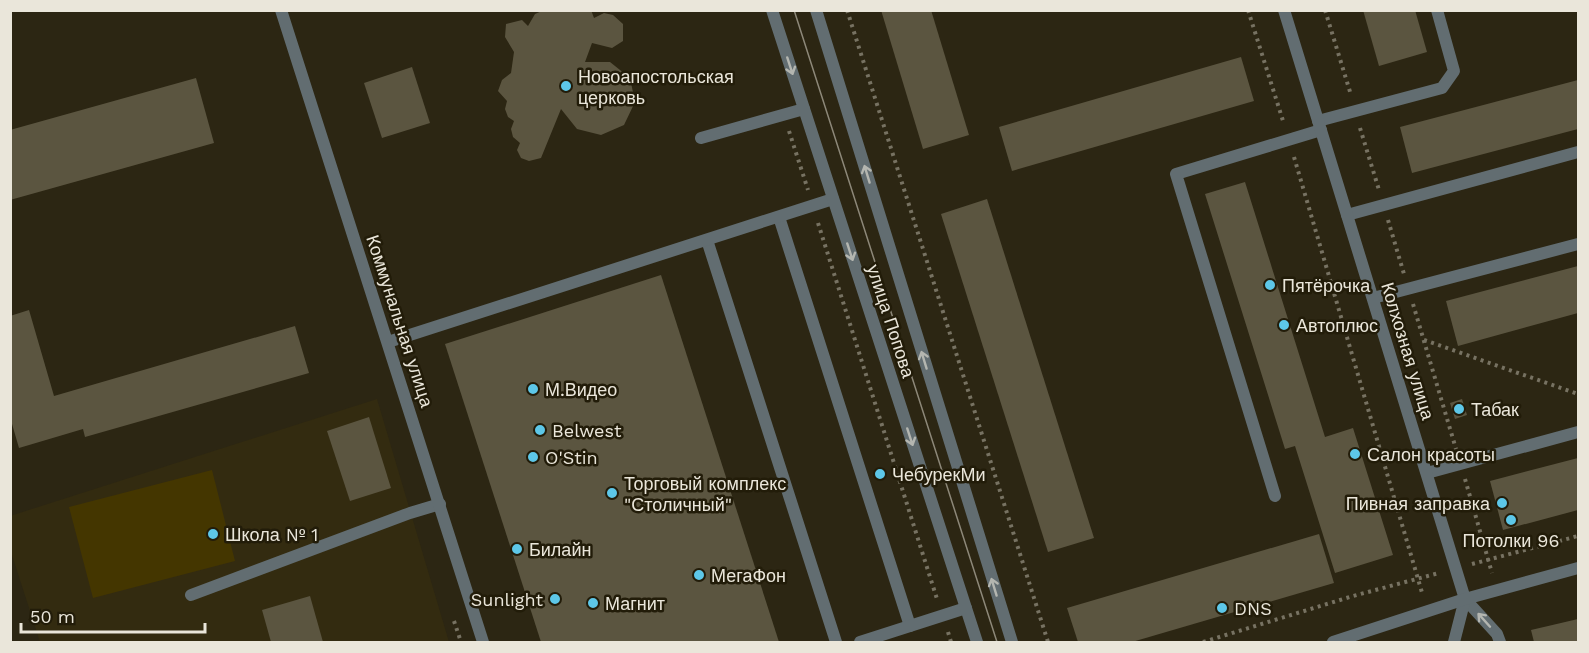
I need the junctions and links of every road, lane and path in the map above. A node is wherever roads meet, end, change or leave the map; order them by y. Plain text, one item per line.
1 (281, 10) edge
2 (772, 10) edge
3 (816, 10) edge
4 (847, 10) edge
5 (1248, 10) edge
6 (1284, 10) edge
7 (1437, 10) edge
8 (804, 109) junction
9 (784, 114) junction
10 (1320, 126) junction
11 (701, 138) dead end
12 (1289, 140) junction
13 (1578, 152) edge
14 (833, 199) junction
15 (812, 206) junction
16 (1347, 215) junction
17 (778, 217) junction
18 (707, 240) junction
19 (1578, 244) edge
20 (1373, 298) junction
21 (1423, 340) dead end
22 (388, 342) junction
23 (1578, 394) edge
24 (1578, 432) edge
25 (1427, 474) junction
26 (1275, 496) dead end
27 (440, 504) junction
28 (1578, 568) edge
29 (191, 595) dead end
30 (1353, 596) dead end
31 (1466, 598) junction
32 (966, 608) junction
33 (1426, 612) junction
34 (943, 616) junction
35 (910, 626) junction
36 (483, 642) edge
37 (836, 642) edge
38 (860, 642) edge
39 (951, 642) edge
40 (977, 642) edge
41 (1012, 642) edge
42 (1048, 642) edge
43 (1203, 642) edge
44 (1333, 642) edge
45 (1454, 642) edge
46 (1500, 642) edge

1 - 22 street, Коммунальная улица
2 -> 8 street, улица Попова
41 -> 3 street, улица Попова
4 - 42 path
5 - 12 path
6 - 10 street, Колхозная улица
7 - 10 street
8 - 9 street
8 - 14 street, улица Попова
9 - 11 street
9 - 15 path
10 - 12 street
10 - 16 street, Колхозная улица
12 - 26 street
12 - 33 path
13 - 16 street
14 - 15 street
14 -> 32 street, улица Попова
15 - 17 street
15 - 34 path
16 - 20 street, Колхозная улица
17 - 18 street
17 - 35 street
18 - 22 street
18 - 37 street
19 - 20 street
20 - 25 street, Колхозная улица
21 - 23 path
22 - 27 street, Коммунальная улица
24 - 25 street
25 - 31 street, Колхозная улица
27 - 29 street
27 - 36 street, Коммунальная улица
28 - 31 street
30 - 43 path
31 - 33 street
31 - 45 street
46 -> 31 street, Колхозная улица
32 - 34 street
32 - 40 street, улица Попова
33 - 44 street
34 - 35 street
34 - 39 path
35 - 38 street

